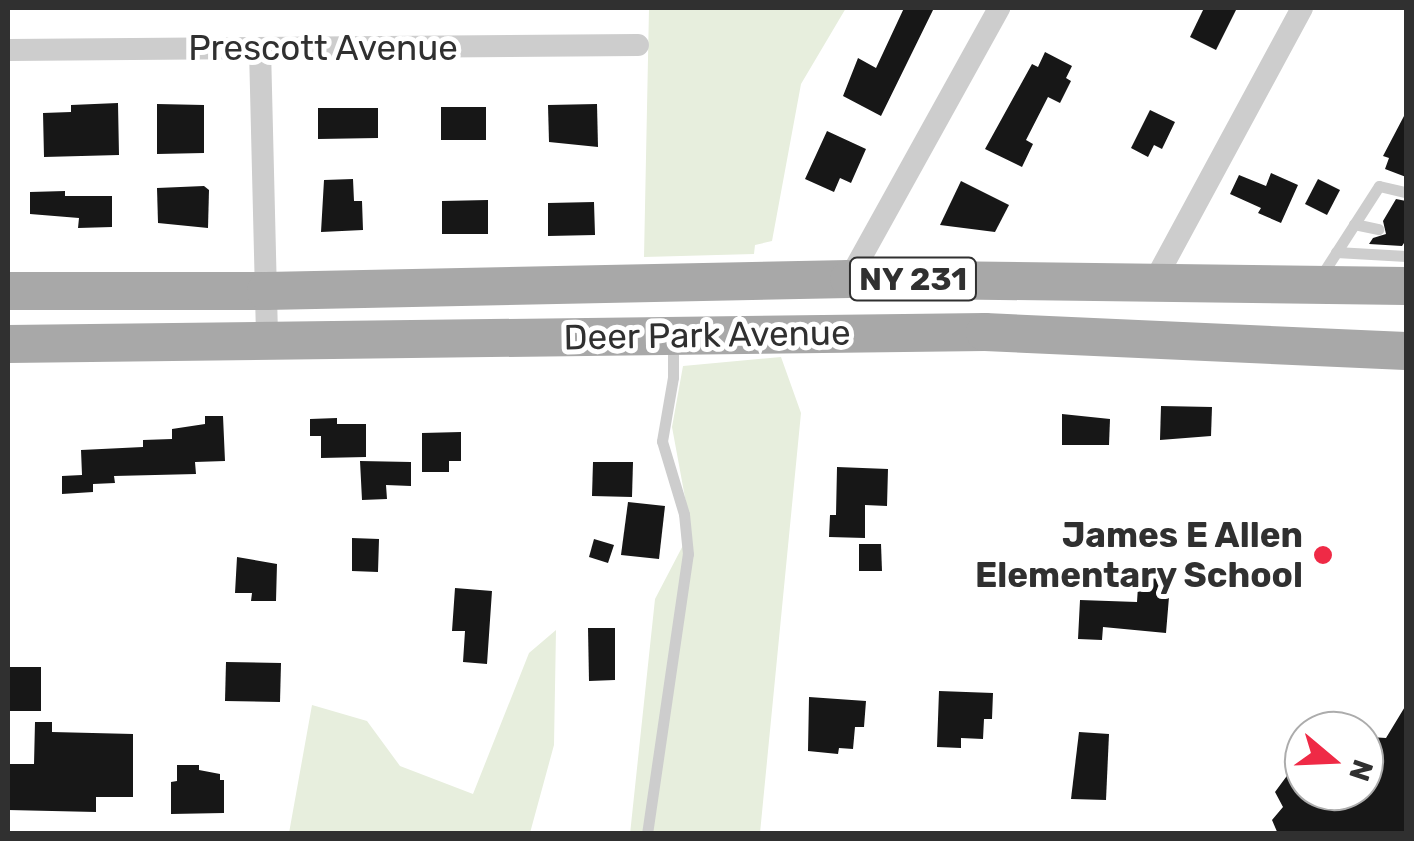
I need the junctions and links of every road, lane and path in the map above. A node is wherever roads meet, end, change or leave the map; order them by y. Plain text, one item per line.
1 (998, 8) edge
2 (1302, 8) edge
3 (638, 45) dead end
4 (260, 49) junction
5 (8, 50) edge
6 (1406, 192) edge
7 (1354, 224) junction
8 (1378, 230) dead end
9 (1336, 252) junction
10 (1406, 256) edge
11 (849, 279) junction
12 (1156, 280) junction
13 (1316, 284) junction
14 (1406, 286) edge
15 (8, 291) edge
16 (266, 291) junction
17 (673, 335) junction
18 (266, 342) junction
19 (8, 344) edge
20 (1406, 351) edge
21 (646, 834) edge

1 - 11 street
2 - 12 street
3 - 4 street, Prescott Avenue
4 - 5 street, Prescott Avenue
4 - 16 street
6 - 7 lane
7 - 8 lane
7 - 9 lane
9 - 10 lane
9 - 13 lane
10 - 14 lane
11 - 12 main road, Deer Park Avenue / NY 231
11 - 16 main road, Deer Park Avenue / NY 231
12 - 13 main road, Deer Park Avenue / NY 231
13 - 14 main road, Deer Park Avenue / NY 231
15 - 16 main road, Deer Park Avenue / NY 231
16 - 18 street
17 - 18 main road, Deer Park Avenue / NY 231
17 - 20 main road, Deer Park Avenue / NY 231
17 - 21 lane
18 - 19 main road, Deer Park Avenue / NY 231

